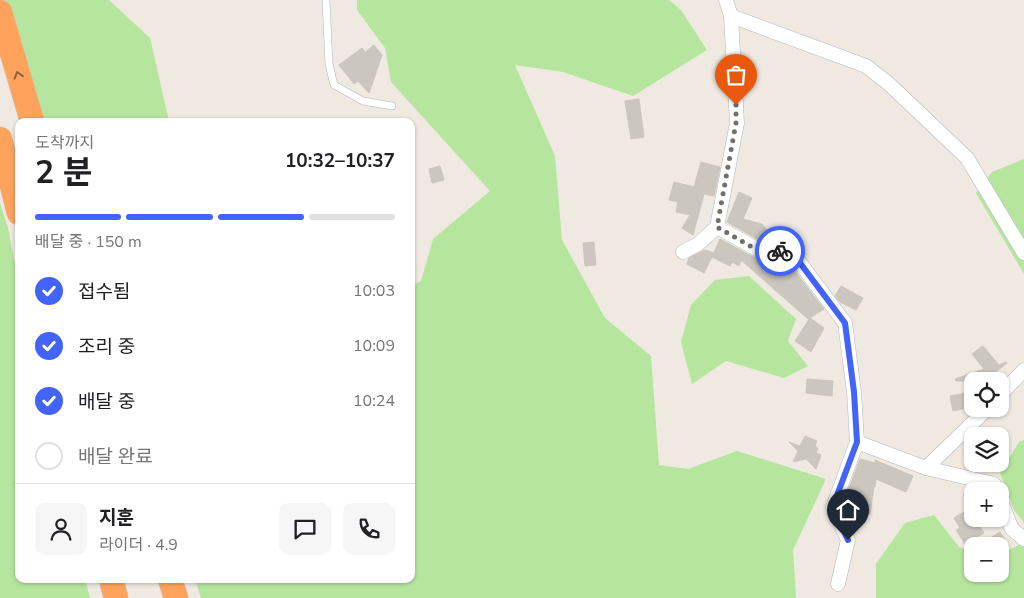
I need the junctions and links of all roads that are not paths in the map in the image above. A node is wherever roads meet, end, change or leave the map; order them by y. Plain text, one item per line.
1 (326, 0) edge
2 (726, 0) edge
3 (0, 12) edge
4 (731, 16) junction
5 (392, 106) dead end
6 (31, 118) edge
7 (0, 139) edge
8 (15, 197) edge
9 (717, 227) junction
10 (682, 252) dead end
11 (1024, 253) edge
12 (1024, 370) edge
13 (1009, 386) edge
14 (979, 417) edge
15 (857, 442) junction
16 (926, 468) junction
17 (986, 482) edge
18 (1009, 522) edge
19 (1024, 539) edge
20 (112, 583) edge
21 (171, 583) edge
22 (838, 584) dead end
23 (116, 598) edge
24 (176, 598) edge

1 - 5 lane
2 - 4 street
6 -> 3 highway
4 - 9 street
4 - 11 street
7 - 8 highway
9 - 10 street
9 - 15 street
12 - 13 street
14 - 16 street
15 - 16 street
15 - 22 street
16 - 17 street
18 - 19 street
20 - 23 highway
21 - 24 highway

